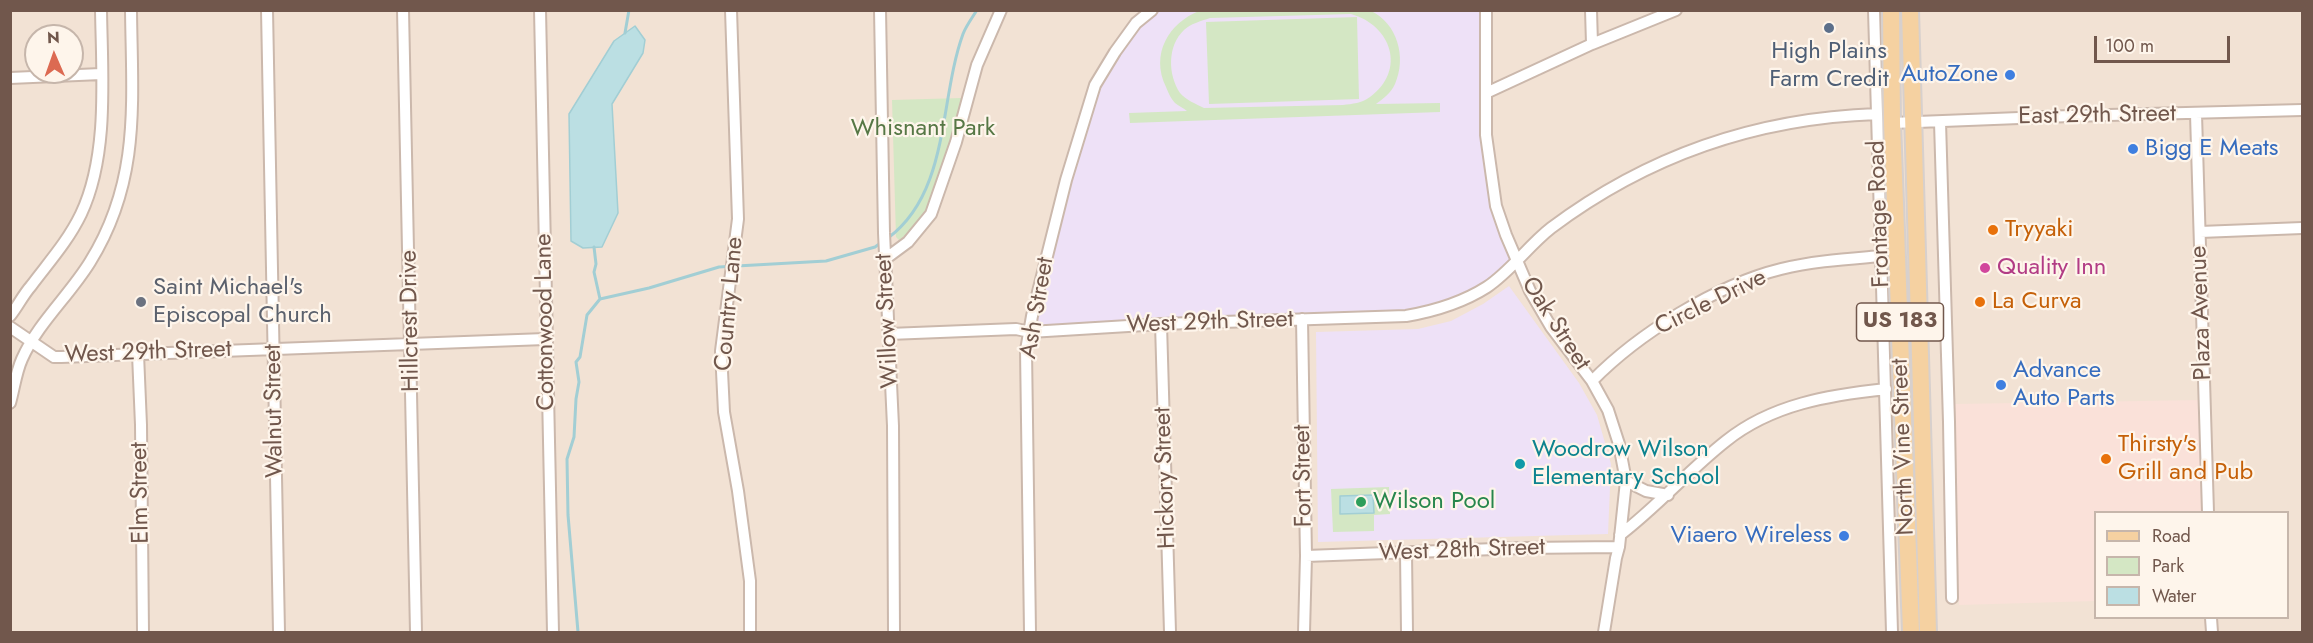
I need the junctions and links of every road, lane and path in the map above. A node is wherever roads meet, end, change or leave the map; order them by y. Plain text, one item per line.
1 (101, 10) edge
2 (131, 10) edge
3 (267, 10) edge
4 (403, 10) edge
5 (540, 10) edge
6 (731, 10) edge
7 (880, 10) edge
8 (1001, 10) edge
9 (1152, 10) edge
10 (1486, 10) edge
11 (1591, 10) edge
12 (1676, 10) edge
13 (1874, 10) edge
14 (1891, 10) edge
15 (1910, 10) edge
16 (1592, 44) junction
17 (101, 74) junction
18 (10, 78) edge
19 (1486, 93) junction
20 (2302, 110) edge
21 (1877, 114) junction
22 (2196, 114) junction
23 (1913, 122) junction
24 (1940, 122) junction
25 (1892, 123) junction
26 (2302, 228) edge
27 (2200, 232) junction
28 (885, 256) junction
29 (1881, 256) junction
30 (1516, 260) junction
31 (10, 316) edge
32 (1302, 319) junction
33 (1161, 324) junction
34 (10, 327) edge
35 (1030, 332) junction
36 (889, 334) junction
37 (545, 339) junction
38 (32, 342) junction
39 (411, 343) junction
40 (274, 348) junction
41 (138, 354) junction
42 (1592, 381) junction
43 (1886, 389) junction
44 (10, 403) edge
45 (1626, 481) junction
46 (1668, 495) junction
47 (2208, 511) edge
48 (1620, 535) junction
49 (1619, 547) junction
50 (1406, 553) junction
51 (1305, 556) junction
52 (1952, 598) dead end
53 (143, 633) edge
54 (279, 633) edge
55 (416, 633) edge
56 (553, 633) edge
57 (750, 633) edge
58 (894, 633) edge
59 (1030, 633) edge
60 (1170, 633) edge
61 (1304, 633) edge
62 (1407, 633) edge
63 (1604, 633) edge
64 (1892, 633) edge
65 (1911, 633) edge
66 (1928, 633) edge

1 - 17 street
2 - 38 street
3 - 40 street, Walnut Street
4 - 39 street, Hillcrest Drive
5 - 37 street, Cottonwood Lane
6 - 57 street, Country Lane
7 - 28 street, Willow Street
8 - 28 street
9 - 35 street, Ash Street
10 - 19 street, Oak Street
11 - 16 street
12 - 16 street
13 - 21 street, Frontage Road
14 - 25 main road, North Vine Street / US 183
15 - 23 main road, North Vine Street / US 183
16 - 19 street
17 - 18 street
17 - 31 street
19 - 30 street, Oak Street
20 - 22 street, East 29th Street
21 - 29 street, Frontage Road
21 - 30 street
22 - 24 street, East 29th Street
22 - 27 street, Plaza Avenue
23 - 24 street, East 29th Street
23 - 25 street, East 29th Street
23 - 66 main road, North Vine Street / US 183
24 - 52 street
25 - 65 main road, North Vine Street / US 183
26 - 27 street
27 - 47 street, Plaza Avenue
28 - 36 street, Willow Street
29 - 42 street, Circle Drive
29 - 43 street, Frontage Road
30 - 32 street, West 29th Street
30 - 42 street, Oak Street
32 - 33 street, West 29th Street
32 - 51 street, Fort Street
33 - 35 street, West 29th Street
33 - 60 street, Hickory Street
34 - 38 street, West 29th Street
35 - 36 street, West 29th Street
35 - 59 street, Ash Street
36 - 58 street, Willow Street
37 - 39 street, West 29th Street
37 - 56 street, Cottonwood Lane
38 - 41 street, West 29th Street
38 - 44 street
39 - 40 street, West 29th Street
39 - 55 street, Hillcrest Drive
40 - 41 street, West 29th Street
40 - 54 street, Walnut Street
41 - 53 street, Elm Street
42 - 45 street, Oak Street
43 - 46 street
43 - 64 street, Frontage Road
45 - 46 street
45 - 48 street, Oak Street
46 - 48 street
48 - 49 street, Oak Street
49 - 50 street, West 28th Street
49 - 63 street, Oak Street
50 - 51 street, West 28th Street
50 - 62 street
51 - 61 street, Fort Street

